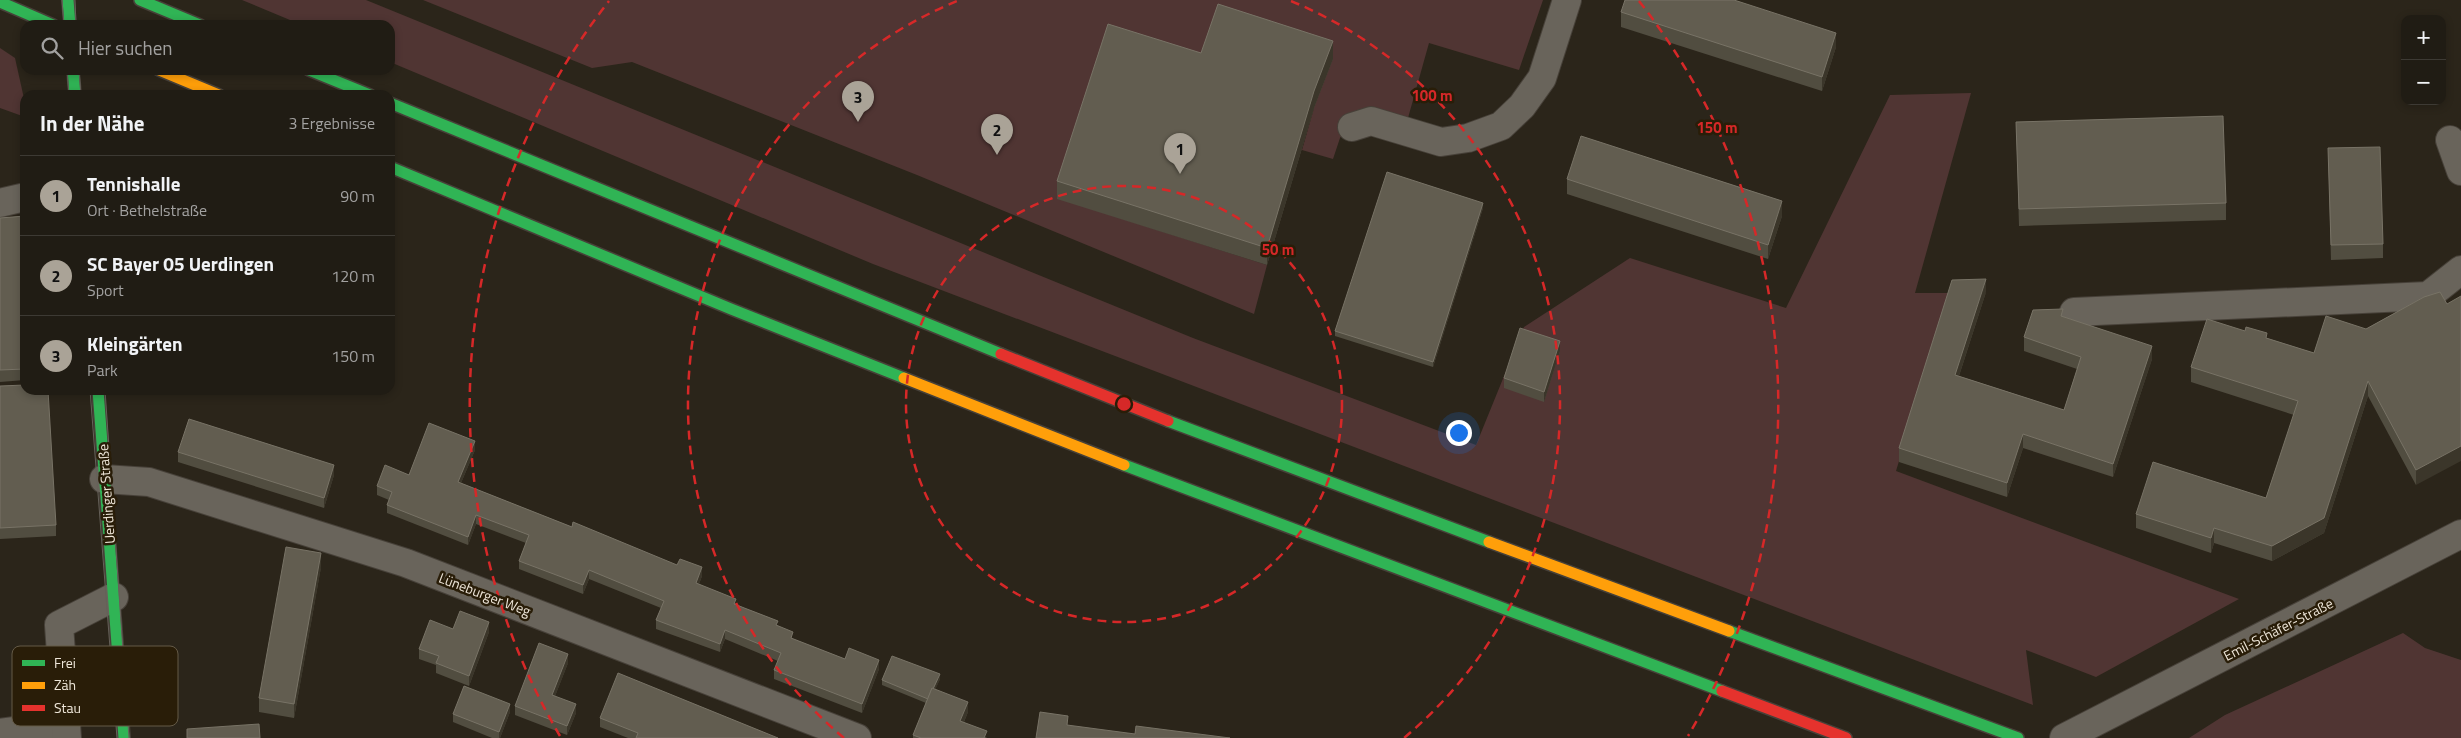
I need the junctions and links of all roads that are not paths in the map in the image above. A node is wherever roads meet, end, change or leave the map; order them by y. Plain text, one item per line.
1 (68, 0) edge
2 (140, 0) edge
3 (1567, 0) edge
4 (0, 2) edge
5 (41, 20) edge
6 (70, 20) edge
7 (188, 20) edge
8 (73, 75) edge
9 (171, 75) edge
10 (321, 75) edge
11 (75, 90) edge
12 (206, 90) edge
13 (358, 90) edge
14 (395, 105) edge
15 (1352, 128) dead end
16 (2450, 140) dead end
17 (395, 169) edge
18 (2461, 171) edge
19 (20, 198) edge
20 (0, 203) edge
21 (2461, 270) edge
22 (2074, 312) dead end
23 (98, 395) edge
24 (104, 479) junction
25 (2461, 534) edge
26 (114, 597) junction
27 (60, 646) edge
28 (117, 646) edge
29 (66, 731) edge
30 (0, 732) edge
31 (857, 738) edge
32 (1846, 738) edge
33 (2018, 738) edge
34 (2064, 738) edge

1 - 6 main road
2 - 7 main road
3 - 15 street
4 - 5 main road
8 - 11 main road
9 - 12 main road
10 - 13 main road
14 - 33 main road
16 - 18 street
17 - 32 main road
19 - 20 street
21 - 22 street
23 - 24 main road, Uerdinger Straße
24 - 26 main road, Uerdinger Straße
24 - 31 street, Lüneburger Weg
25 - 34 street, Emil-Schäfer-Straße
26 - 27 street
26 - 28 main road, Uerdinger Straße
29 - 30 street

